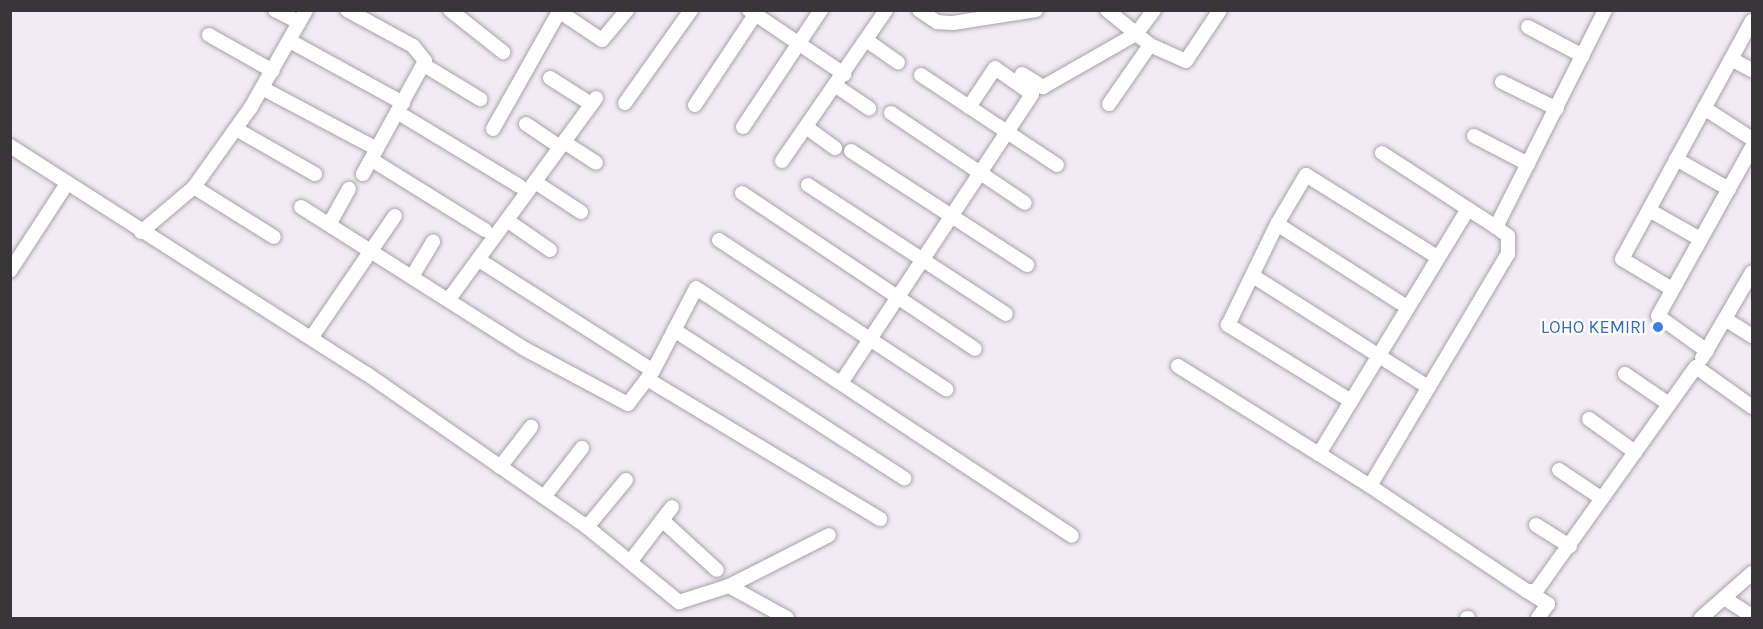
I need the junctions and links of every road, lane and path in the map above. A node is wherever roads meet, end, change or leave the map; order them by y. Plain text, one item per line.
1 (275, 10) edge
2 (347, 10) edge
3 (450, 10) edge
4 (627, 10) edge
5 (691, 10) edge
6 (821, 10) edge
7 (886, 10) edge
8 (919, 10) edge
9 (1036, 10) edge
10 (1107, 10) edge
11 (1154, 10) edge
12 (1220, 10) edge
13 (1605, 10) edge
14 (558, 11) edge
15 (754, 12) edge
16 (303, 16) edge
17 (1752, 21) edge
18 (1528, 27) dead end
19 (1136, 34) junction
20 (209, 35) dead end
21 (866, 40) junction
22 (290, 41) junction
23 (800, 43) junction
24 (1150, 45) junction
25 (503, 52) dead end
26 (1583, 56) junction
27 (1731, 59) junction
28 (898, 62) dead end
29 (424, 65) junction
30 (1752, 70) edge
31 (273, 71) junction
32 (1022, 74) dead end
33 (921, 75) dead end
34 (550, 78) dead end
35 (840, 80) junction
36 (1502, 82) dead end
37 (262, 88) junction
38 (480, 99) dead end
39 (625, 103) dead end
40 (1109, 104) dead end
41 (695, 105) dead end
42 (969, 106) junction
43 (400, 107) junction
44 (869, 108) dead end
45 (1704, 108) junction
46 (1557, 109) junction
47 (891, 114) dead end
48 (526, 124) dead end
49 (743, 127) dead end
50 (806, 127) junction
51 (236, 129) junction
52 (493, 129) dead end
53 (1007, 132) junction
54 (1474, 136) dead end
55 (1752, 139) edge
56 (562, 144) junction
57 (10, 146) edge
58 (1752, 147) edge
59 (835, 148) dead end
60 (851, 152) dead end
61 (1382, 153) dead end
62 (375, 154) junction
63 (1676, 159) junction
64 (782, 161) dead end
65 (596, 163) dead end
66 (1528, 164) junction
67 (1057, 165) dead end
68 (980, 173) junction
69 (315, 174) dead end
70 (363, 174) dead end
71 (535, 182) junction
72 (66, 185) junction
73 (808, 185) dead end
74 (519, 186) dead end
75 (194, 187) junction
76 (349, 189) dead end
77 (1729, 189) junction
78 (742, 193) dead end
79 (1025, 203) dead end
80 (302, 207) dead end
81 (1468, 208) junction
82 (1649, 210) junction
83 (581, 212) dead end
84 (394, 216) dead end
85 (951, 216) junction
86 (508, 220) junction
87 (330, 223) junction
88 (1277, 224) junction
89 (1496, 227) junction
90 (485, 230) dead end
91 (141, 232) junction
92 (274, 237) dead end
93 (1700, 239) junction
94 (719, 240) dead end
95 (433, 242) dead end
96 (375, 250) junction
97 (550, 250) dead end
98 (1437, 257) junction
99 (479, 260) junction
100 (922, 260) junction
101 (1027, 265) dead end
102 (10, 271) edge
103 (1752, 272) edge
104 (413, 275) junction
105 (1253, 276) junction
106 (1671, 289) junction
107 (898, 297) junction
108 (449, 299) junction
109 (1407, 307) junction
110 (1006, 314) dead end
111 (1725, 319) junction
112 (674, 330) junction
113 (1752, 336) edge
114 (311, 339) junction
115 (870, 339) junction
116 (975, 349) dead end
117 (1707, 351) junction
118 (1379, 354) junction
119 (1178, 366) dead end
120 (1696, 367) junction
121 (1625, 374) dead end
122 (650, 375) junction
123 (841, 383) junction
124 (1428, 387) junction
125 (946, 390) dead end
126 (1351, 401) junction
127 (1669, 404) junction
128 (1752, 407) edge
129 (1589, 419) dead end
130 (531, 427) dead end
131 (582, 448) dead end
132 (1635, 452) junction
133 (1318, 454) junction
134 (500, 467) junction
135 (1559, 470) dead end
136 (904, 478) dead end
137 (626, 480) dead end
138 (1370, 486) junction
139 (544, 497) junction
140 (1601, 498) junction
141 (672, 507) dead end
142 (880, 519) dead end
143 (662, 520) junction
144 (1536, 525) dead end
145 (587, 527) junction
146 (829, 535) dead end
147 (1072, 536) dead end
148 (1570, 546) junction
149 (630, 562) junction
150 (717, 570) dead end
151 (1752, 573) edge
152 (729, 586) junction
153 (1527, 591) junction
154 (1724, 598) junction
155 (1752, 616) edge
156 (787, 618) edge
157 (1538, 618) edge
158 (1701, 618) edge

1 - 16 street
2 - 29 street
3 - 25 street
4 - 14 street
5 - 39 street
6 - 23 street
7 - 21 street
8 - 9 street
10 - 19 street
11 - 19 street
12 - 24 street
13 - 26 street
14 - 52 street
15 - 23 street
15 - 41 street
16 - 22 street
17 - 27 street
18 - 26 street
19 - 24 street
19 - 32 street
20 - 31 street
21 - 28 street
21 - 35 street
22 - 31 street
22 - 43 street
23 - 35 street
23 - 49 street
24 - 40 street
26 - 46 street
27 - 30 street
27 - 45 street
29 - 38 street
29 - 43 street
31 - 37 street
33 - 42 street
34 - 56 street
35 - 44 street
35 - 50 street
36 - 46 street
37 - 51 street
37 - 62 street
42 - 53 street
42 - 53 street
43 - 62 street
43 - 74 street
45 - 55 street
45 - 63 street
46 - 66 street
47 - 68 street
48 - 56 street
50 - 59 street
50 - 64 street
51 - 69 street
51 - 75 street
53 - 67 street
53 - 68 street
54 - 66 street
56 - 65 street
56 - 71 street
57 - 72 street
58 - 77 street
60 - 85 street
61 - 81 street
62 - 70 street
62 - 90 street
63 - 77 street
63 - 82 street
66 - 89 street
68 - 79 street
68 - 85 street
71 - 83 street
71 - 86 street
72 - 91 street
72 - 102 street
73 - 100 street
75 - 91 street
75 - 92 street
76 - 87 street
77 - 93 street
78 - 107 street
80 - 87 street
81 - 89 street
81 - 98 street
82 - 93 street
82 - 106 street
84 - 96 street
85 - 100 street
85 - 101 street
86 - 97 street
86 - 99 street
87 - 96 street
88 - 98 street
88 - 105 street
88 - 109 street
89 - 124 street
91 - 114 street
93 - 106 street
94 - 115 street
95 - 104 street
96 - 104 street
96 - 114 street
98 - 109 street
99 - 108 street
99 - 122 street
100 - 107 street
100 - 110 street
103 - 111 street
104 - 108 street
105 - 118 street
105 - 126 street
106 - 117 street
107 - 115 street
107 - 116 street
108 - 122 street
109 - 118 street
111 - 113 street
111 - 117 street
112 - 122 street
112 - 123 street
112 - 136 street
114 - 134 street
115 - 123 street
115 - 125 street
117 - 120 street
118 - 124 street
118 - 126 street
119 - 133 street
120 - 127 street
120 - 128 street
121 - 127 street
122 - 142 street
123 - 147 street
124 - 138 street
126 - 133 street
127 - 132 street
129 - 132 street
130 - 134 street
131 - 139 street
132 - 140 street
133 - 138 street
134 - 139 street
135 - 140 street
137 - 145 street
138 - 153 street
139 - 145 street
140 - 148 street
141 - 143 street
143 - 149 street
143 - 150 street
144 - 148 street
145 - 149 street
146 - 152 street
148 - 153 street
149 - 152 street
151 - 154 street
152 - 156 street
153 - 157 street
154 - 155 street
154 - 158 street

